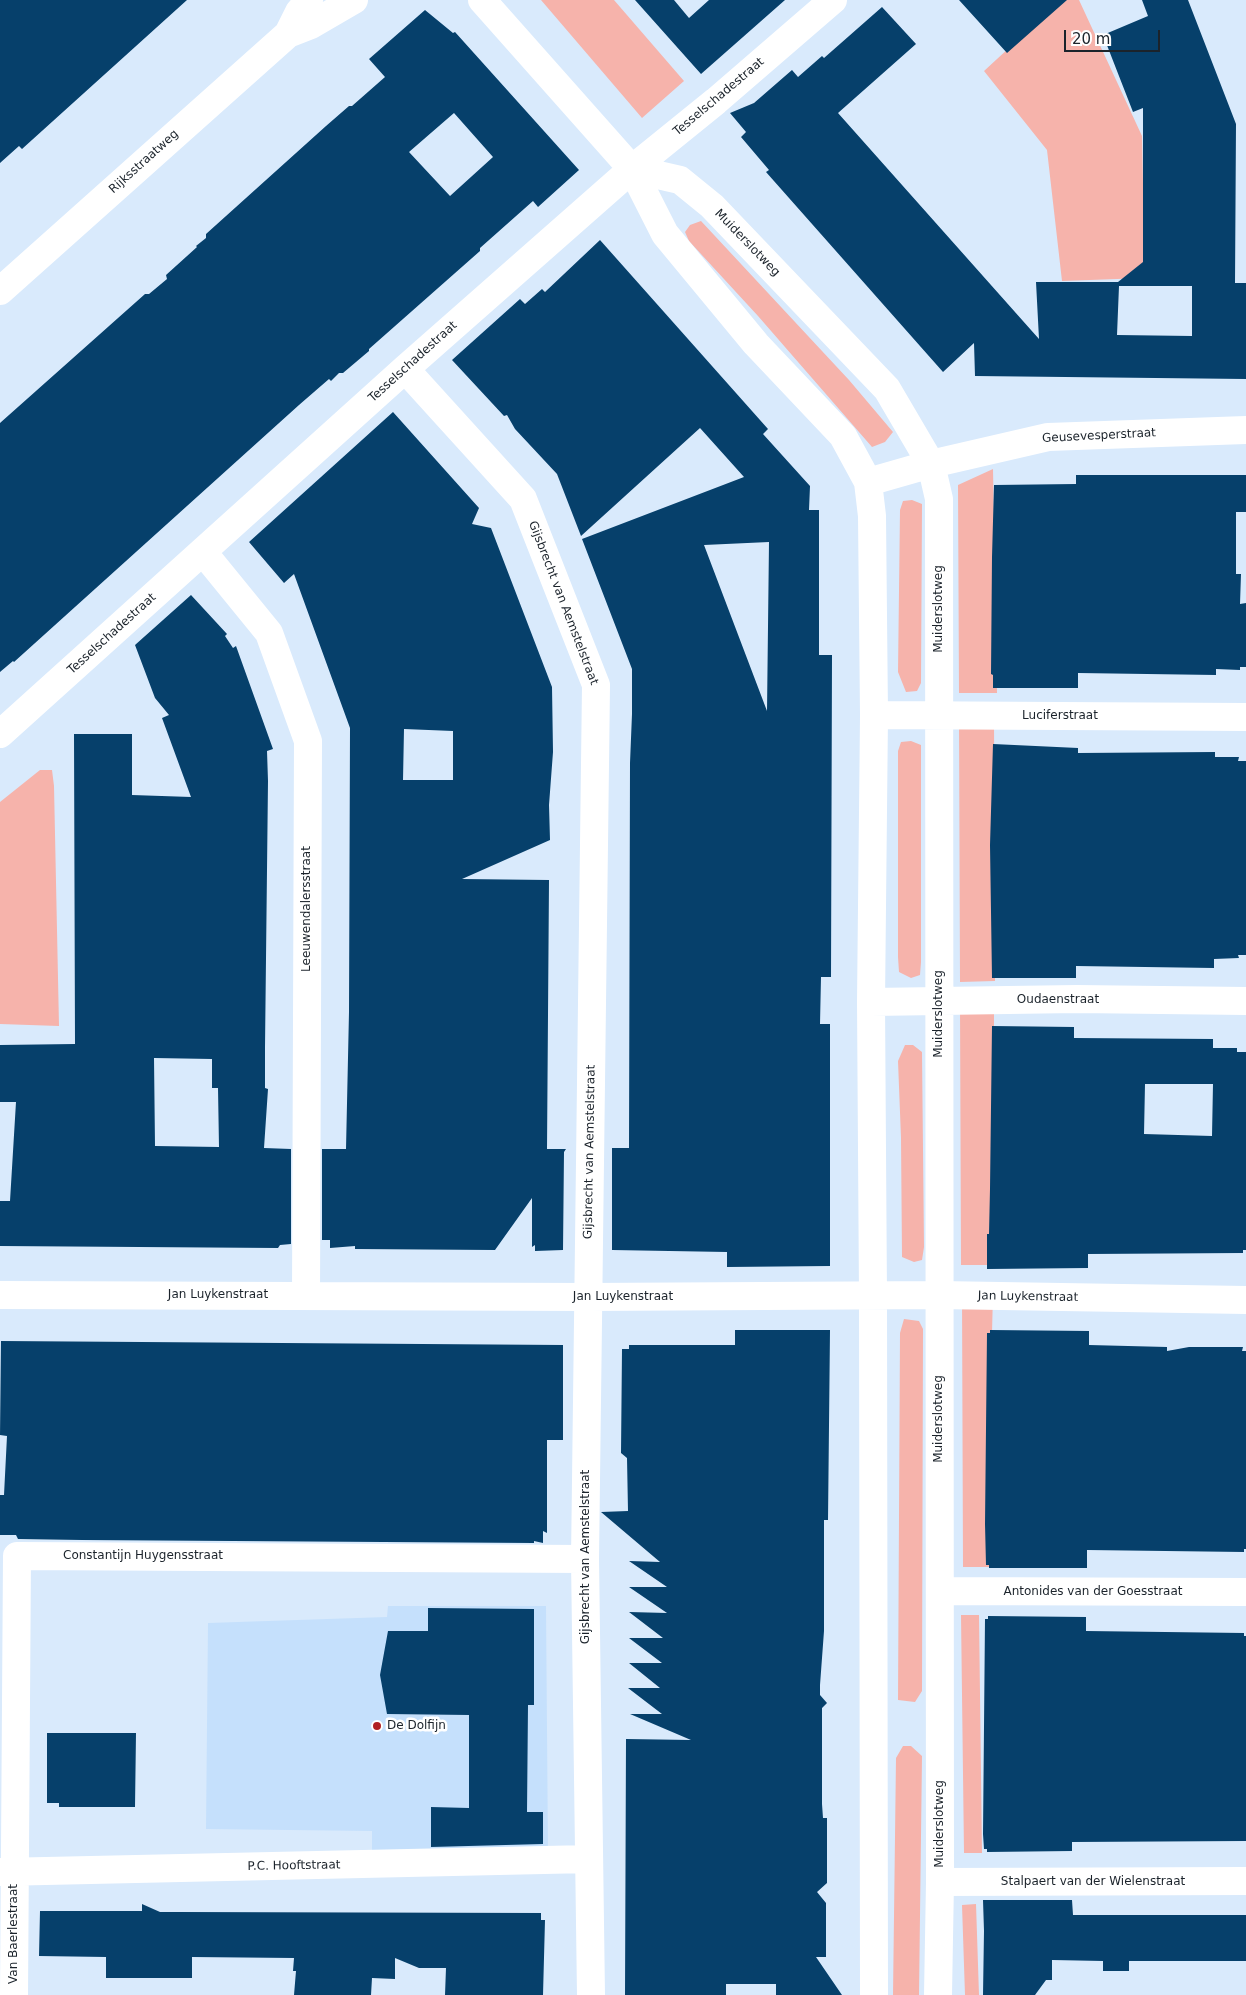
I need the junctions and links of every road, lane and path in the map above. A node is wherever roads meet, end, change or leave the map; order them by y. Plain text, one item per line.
1 (309, 0) edge
2 (354, 0) edge
3 (482, 0) edge
4 (834, 0) edge
5 (288, 34) junction
6 (632, 169) junction
7 (0, 291) edge
8 (405, 368) junction
9 (1246, 430) edge
10 (931, 464) junction
11 (868, 482) junction
12 (203, 552) junction
13 (874, 714) junction
14 (940, 716) junction
15 (1246, 717) edge
16 (0, 734) edge
17 (939, 1000) junction
18 (1246, 1001) edge
19 (871, 1002) junction
20 (0, 1295) edge
21 (939, 1295) junction
22 (306, 1296) junction
23 (588, 1297) junction
24 (873, 1297) junction
25 (1246, 1300) edge
26 (585, 1559) junction
27 (940, 1591) junction
28 (1246, 1592) edge
29 (589, 1859) junction
30 (7, 1872) edge
31 (1246, 1881) edge
32 (940, 1882) junction
33 (14, 1995) edge
34 (591, 1995) edge
35 (874, 1995) edge
36 (938, 1995) edge

1 - 5 street, Rijksstraatweg
2 - 5 street, Rijksstraatweg
3 - 6 street
4 - 6 street, Tesselschadestraat
5 - 7 street, Rijksstraatweg
6 - 8 street, Tesselschadestraat
6 - 10 street, Muiderslotweg
6 - 11 street
8 - 12 street, Tesselschadestraat
8 - 23 street, Gijsbrecht van Aemstelstraat
9 - 10 street, Geusevesperstraat
10 - 11 street, Geusevesperstraat
10 - 14 street, Muiderslotweg
11 - 13 street
12 - 16 street, Tesselschadestraat
12 - 22 street, Leeuwendalersstraat
13 - 14 street, Luciferstraat
13 - 19 street
14 - 15 street, Luciferstraat
14 - 17 street, Muiderslotweg
17 - 18 street, Oudaenstraat
17 - 19 street, Oudaenstraat
17 - 21 street, Muiderslotweg
19 - 24 street
20 - 22 street, Jan Luykenstraat
21 - 24 street, Jan Luykenstraat
21 - 25 street, Jan Luykenstraat
21 - 27 street, Muiderslotweg
22 - 23 street, Jan Luykenstraat
23 - 24 street, Jan Luykenstraat
23 - 26 street, Gijsbrecht van Aemstelstraat
24 - 35 street
26 - 29 street, Gijsbrecht van Aemstelstraat
26 - 30 street, Constantijn Huygensstraat
27 - 28 street, Antonides van der Goesstraat
27 - 32 street, Muiderslotweg
29 - 30 street, P.C. Hooftstraat
29 - 34 street, Gijsbrecht van Aemstelstraat
30 - 33 street, Van Baerlestraat
31 - 32 street, Stalpaert van der Wielenstraat
32 - 36 street, Muiderslotweg

